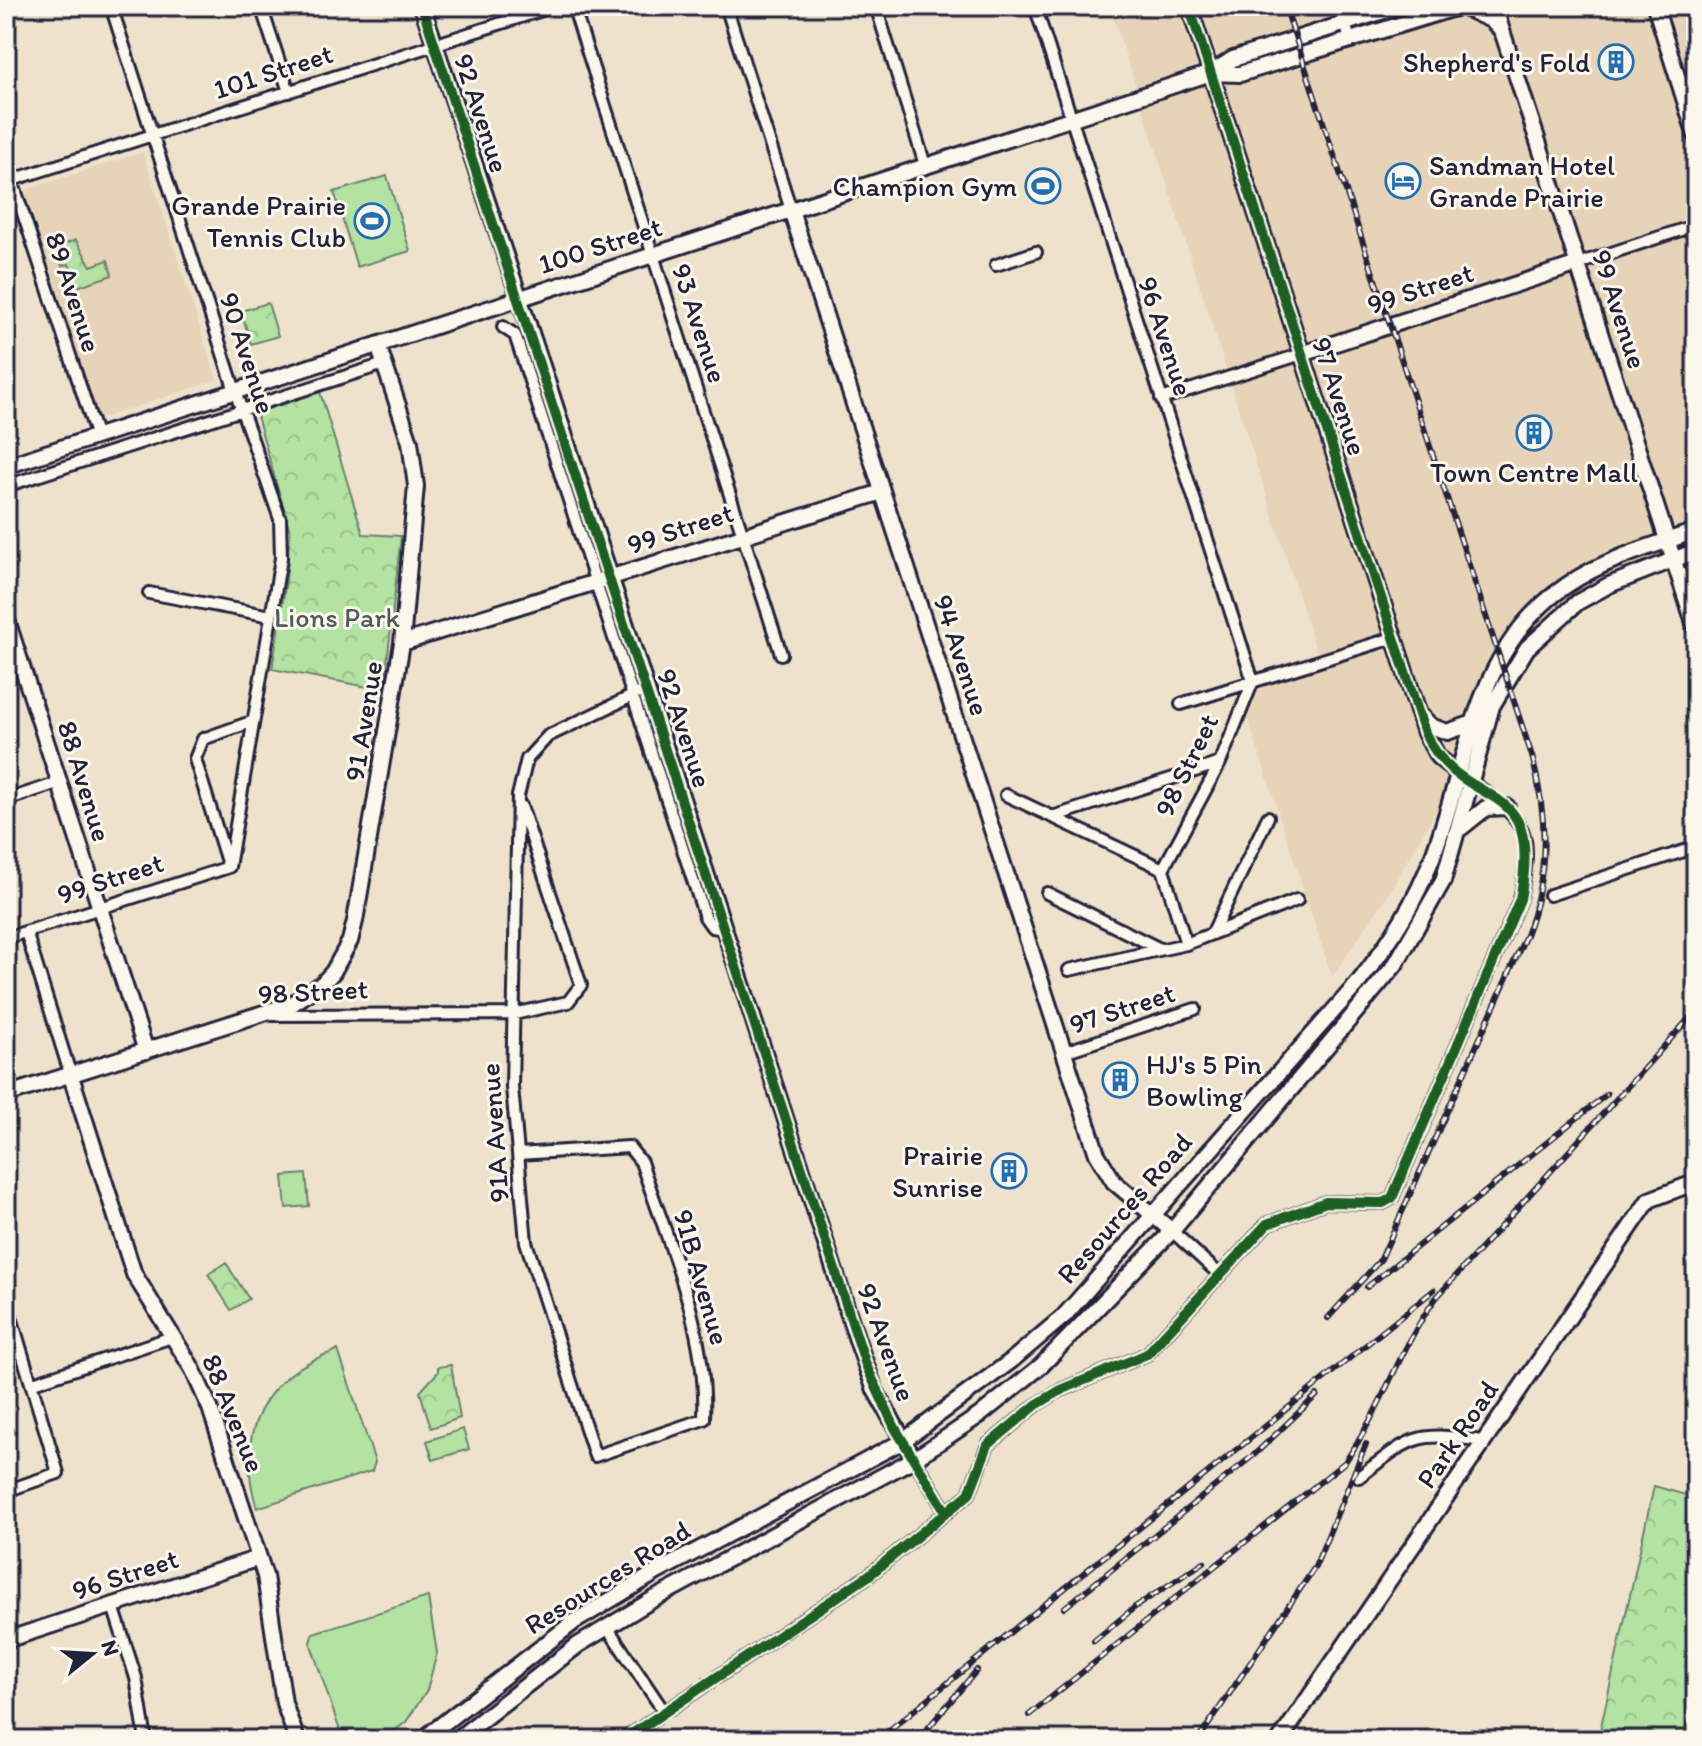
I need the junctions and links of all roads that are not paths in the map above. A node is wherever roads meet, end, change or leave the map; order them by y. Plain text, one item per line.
1 (111, 6) edge
2 (261, 6) edge
3 (422, 6) edge
4 (555, 6) edge
5 (573, 6) edge
6 (726, 6) edge
7 (876, 6) edge
8 (1035, 6) edge
9 (1189, 6) edge
10 (1339, 6) edge
11 (1399, 6) edge
12 (1461, 6) edge
13 (1494, 6) edge
14 (1655, 6) edge
15 (1345, 24) junction
16 (1502, 31) junction
17 (1351, 42) junction
18 (435, 45) junction
19 (1211, 73) junction
20 (289, 92) junction
21 (1070, 118) junction
22 (152, 135) junction
23 (1696, 136) edge
24 (6, 162) edge
25 (925, 165) junction
26 (9, 181) edge
27 (791, 210) junction
28 (1696, 225) edge
29 (1036, 252) dead end
30 (653, 255) junction
31 (1578, 264) junction
32 (996, 265) dead end
33 (520, 299) junction
34 (503, 327) dead end
35 (378, 345) junction
36 (1302, 354) junction
37 (384, 364) junction
38 (235, 391) junction
39 (1161, 399) junction
40 (242, 411) junction
41 (97, 437) junction
42 (6, 466) edge
43 (6, 486) edge
44 (882, 492) junction
45 (1696, 531) edge
46 (742, 536) junction
47 (1668, 541) junction
48 (1696, 551) edge
49 (1674, 559) junction
50 (611, 577) junction
51 (595, 582) junction
52 (149, 593) dead end
53 (271, 616) junction
54 (6, 617) edge
55 (1696, 629) edge
56 (1393, 638) junction
57 (402, 643) junction
58 (781, 654) dead end
59 (1253, 681) junction
60 (647, 689) junction
61 (632, 695) junction
62 (1181, 704) dead end
63 (1418, 713) junction
64 (251, 722) junction
65 (1471, 724) junction
66 (1220, 763) junction
67 (1457, 774) junction
68 (58, 783) junction
69 (1473, 783) junction
70 (1006, 795) dead end
71 (518, 796) junction
72 (6, 800) edge
73 (1507, 807) junction
74 (1052, 817) junction
75 (1268, 817) dead end
76 (1460, 829) junction
77 (1696, 847) edge
78 (229, 867) junction
79 (1163, 869) junction
80 (1047, 893) dead end
81 (1550, 895) dead end
82 (1297, 900) dead end
83 (98, 909) junction
84 (725, 929) junction
85 (26, 932) junction
86 (1212, 934) junction
87 (6, 938) edge
88 (1186, 944) junction
89 (1160, 949) junction
90 (1069, 970) dead end
91 (1195, 1009) dead end
92 (514, 1014) junction
93 (262, 1016) junction
94 (146, 1051) junction
95 (1064, 1052) junction
96 (70, 1073) junction
97 (6, 1095) edge
98 (518, 1154) junction
99 (1696, 1182) edge
100 (1151, 1215) junction
101 (1172, 1231) junction
102 (1220, 1275) junction
103 (6, 1300) edge
104 (172, 1337) junction
105 (33, 1383) junction
106 (903, 1441) junction
107 (1482, 1441) junction
108 (595, 1456) joint
109 (914, 1459) junction
110 (1359, 1477) dead end
111 (6, 1491) edge
112 (946, 1512) junction
113 (259, 1558) junction
114 (113, 1606) junction
115 (607, 1627) junction
116 (6, 1640) edge
117 (663, 1710) junction
118 (146, 1740) edge
119 (297, 1740) edge
120 (422, 1740) edge
121 (456, 1740) edge
122 (623, 1740) edge
123 (1280, 1740) edge

1 - 22 street, 90 Avenue
2 - 20 street
3 - 18 street, 92 Avenue
4 - 18 street, 101 Street
5 - 30 street, 93 Avenue
6 - 27 street, 94 Avenue
7 - 25 street
8 - 21 street, 96 Avenue
9 - 19 street, 97 Avenue
10 - 15 street
11 - 15 street, 100 Street
12 - 16 street
12 - 17 street, 100 Street
13 - 16 street, 99 Avenue
14 - 23 street
15 - 17 street
15 - 19 street, 100 Street
16 - 31 street, 99 Avenue
17 - 19 street, 100 Street
18 - 20 street, 101 Street
18 - 33 street, 92 Avenue
19 - 21 street, 100 Street
19 - 36 street, 97 Avenue
20 - 22 street, 101 Street
21 - 25 street, 100 Street
21 - 39 street, 96 Avenue
22 - 26 street, 101 Street
22 - 38 street, 90 Avenue
24 - 26 street, 89 Avenue
25 - 27 street, 100 Street
26 - 41 street, 89 Avenue
27 - 30 street, 100 Street
27 - 44 street, 94 Avenue
28 - 31 street, 99 Street
29 - 32 street
30 - 33 street, 100 Street
30 - 46 street, 93 Avenue
31 - 36 street, 99 Street
31 - 47 street, 99 Avenue
33 - 35 street, 100 Street
33 - 50 street, 92 Avenue
34 - 51 street, 92 Avenue
35 - 37 street, 91 Avenue
35 - 38 street, 100 Street
36 - 39 street, 99 Street
36 - 56 street, 97 Avenue
37 - 40 street
37 - 57 street, 91 Avenue
38 - 40 street, 90 Avenue
38 - 41 street, 100 Street
39 - 59 street, 96 Avenue
40 - 43 street
40 - 53 street, 90 Avenue
41 - 42 street, 100 Street
44 - 46 street, 99 Street
44 - 95 street, 94 Avenue
45 - 47 street
46 - 50 street, 99 Street
46 - 58 street, 93 Avenue
47 - 49 street, 99 Avenue
47 - 65 street, Resources Road
48 - 49 street
49 - 55 street, 99 Avenue
49 - 69 street, Resources Road
50 - 51 street, 99 Street
50 - 60 street, 92 Avenue
51 - 57 street, 99 Street
51 - 61 street, 92 Avenue
52 - 53 street
53 - 64 street, 90 Avenue
54 - 68 street, 88 Avenue
56 - 59 street, 98 Street
56 - 63 street, 97 Avenue
57 - 93 street, 91 Avenue
59 - 62 street, 98 Street
59 - 66 street, 98 Street
60 - 61 street, 91A Avenue
60 - 84 street, 92 Avenue
61 - 71 street, 91A Avenue
61 - 84 street, 92 Avenue
63 - 65 street
63 - 67 street, 97 Avenue
64 - 78 street, 90 Avenue
64 - 78 street
65 - 67 street, Resources Road
66 - 74 street
66 - 79 street, 98 Street
67 - 69 street, 97 Avenue
67 - 100 street, Resources Road
68 - 72 street
68 - 83 street, 88 Avenue
69 - 73 street
69 - 76 street, Resources Road
70 - 74 street
71 - 92 street, 91A Avenue
71 - 92 street, 98 Street
73 - 76 street
73 - 102 street
74 - 79 street
75 - 86 street
76 - 101 street, Resources Road
77 - 81 street
78 - 83 street, 99 Street
79 - 88 street
80 - 89 street
82 - 86 street
83 - 85 street, 99 Street
83 - 94 street, 88 Avenue
84 - 106 street, 92 Avenue
85 - 87 street, 99 Street
85 - 96 street
86 - 88 street
88 - 89 street
89 - 90 street
91 - 95 street, 97 Street
92 - 93 street, 98 Street
92 - 98 street, 91A Avenue
93 - 94 street, 98 Street
94 - 96 street, 98 Street
95 - 100 street, 94 Avenue
96 - 97 street, 98 Street
96 - 104 street, 88 Avenue
98 - 108 street, 91A Avenue
98 - 108 street, 91B Avenue
99 - 107 street, Park Road
100 - 101 street, 94 Avenue
100 - 106 street, Resources Road
101 - 102 street, 94 Avenue
101 - 109 street, Resources Road
102 - 112 street
103 - 105 street
104 - 105 street
104 - 113 street, 88 Avenue
105 - 111 street
106 - 109 street, 92 Avenue
106 - 120 street, Resources Road
107 - 110 street
107 - 123 street, Park Road
109 - 112 street
109 - 115 street, Resources Road
112 - 117 street
113 - 114 street, 96 Street
113 - 119 street, 88 Avenue
114 - 116 street, 96 Street
114 - 118 street
115 - 117 street
115 - 121 street, Resources Road
117 - 122 street

